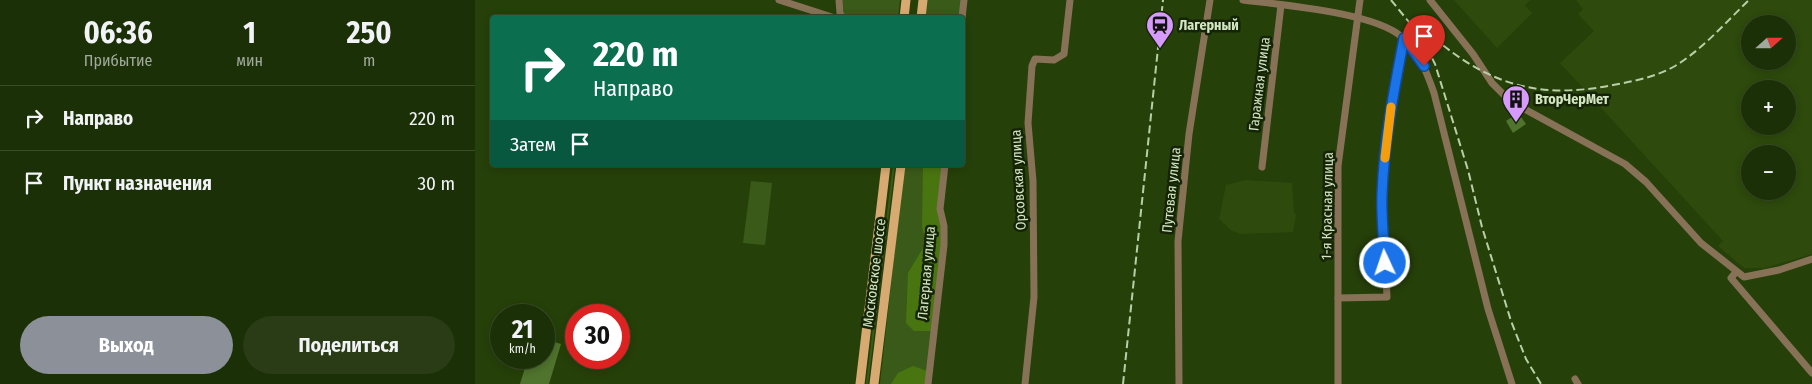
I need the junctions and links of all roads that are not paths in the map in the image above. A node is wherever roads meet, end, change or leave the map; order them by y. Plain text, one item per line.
1 (779, 0) edge
2 (839, 0) edge
3 (906, 0) edge
4 (923, 0) edge
5 (964, 0) edge
6 (1070, 0) edge
7 (1210, 0) edge
8 (1243, 0) edge
9 (1360, 0) edge
10 (1430, 0) edge
11 (1281, 5) junction
12 (826, 15) edge
13 (841, 15) edge
14 (904, 15) edge
15 (921, 15) edge
16 (962, 15) edge
17 (1357, 17) junction
18 (1404, 38) junction
19 (886, 167) edge
20 (901, 167) edge
21 (945, 167) edge
22 (1262, 167) dead end
23 (1812, 259) edge
24 (1736, 272) junction
25 (1338, 298) junction
26 (1812, 372) edge
27 (860, 384) edge
28 (874, 384) edge
29 (928, 384) edge
30 (1025, 384) edge
31 (1179, 384) edge
32 (1338, 384) edge
33 (1511, 384) edge

1 - 12 street
2 - 13 street
3 - 14 main road
4 - 15 main road
5 - 16 street
6 - 30 street, Орсовская улица
7 - 31 street, Путевая улица
8 - 11 street
9 - 17 street, 1-я Красная улица
10 - 24 street
11 - 17 street
11 - 22 street, Гаражная улица
17 - 18 street
17 - 25 street, 1-я Красная улица
18 - 25 street
18 - 33 street
19 - 27 main road, Московское шоссе
20 - 28 main road, Московское шоссе
21 - 29 street, Лагерная улица
23 - 24 street
24 - 26 street
25 - 32 street, 1-я Красная улица

